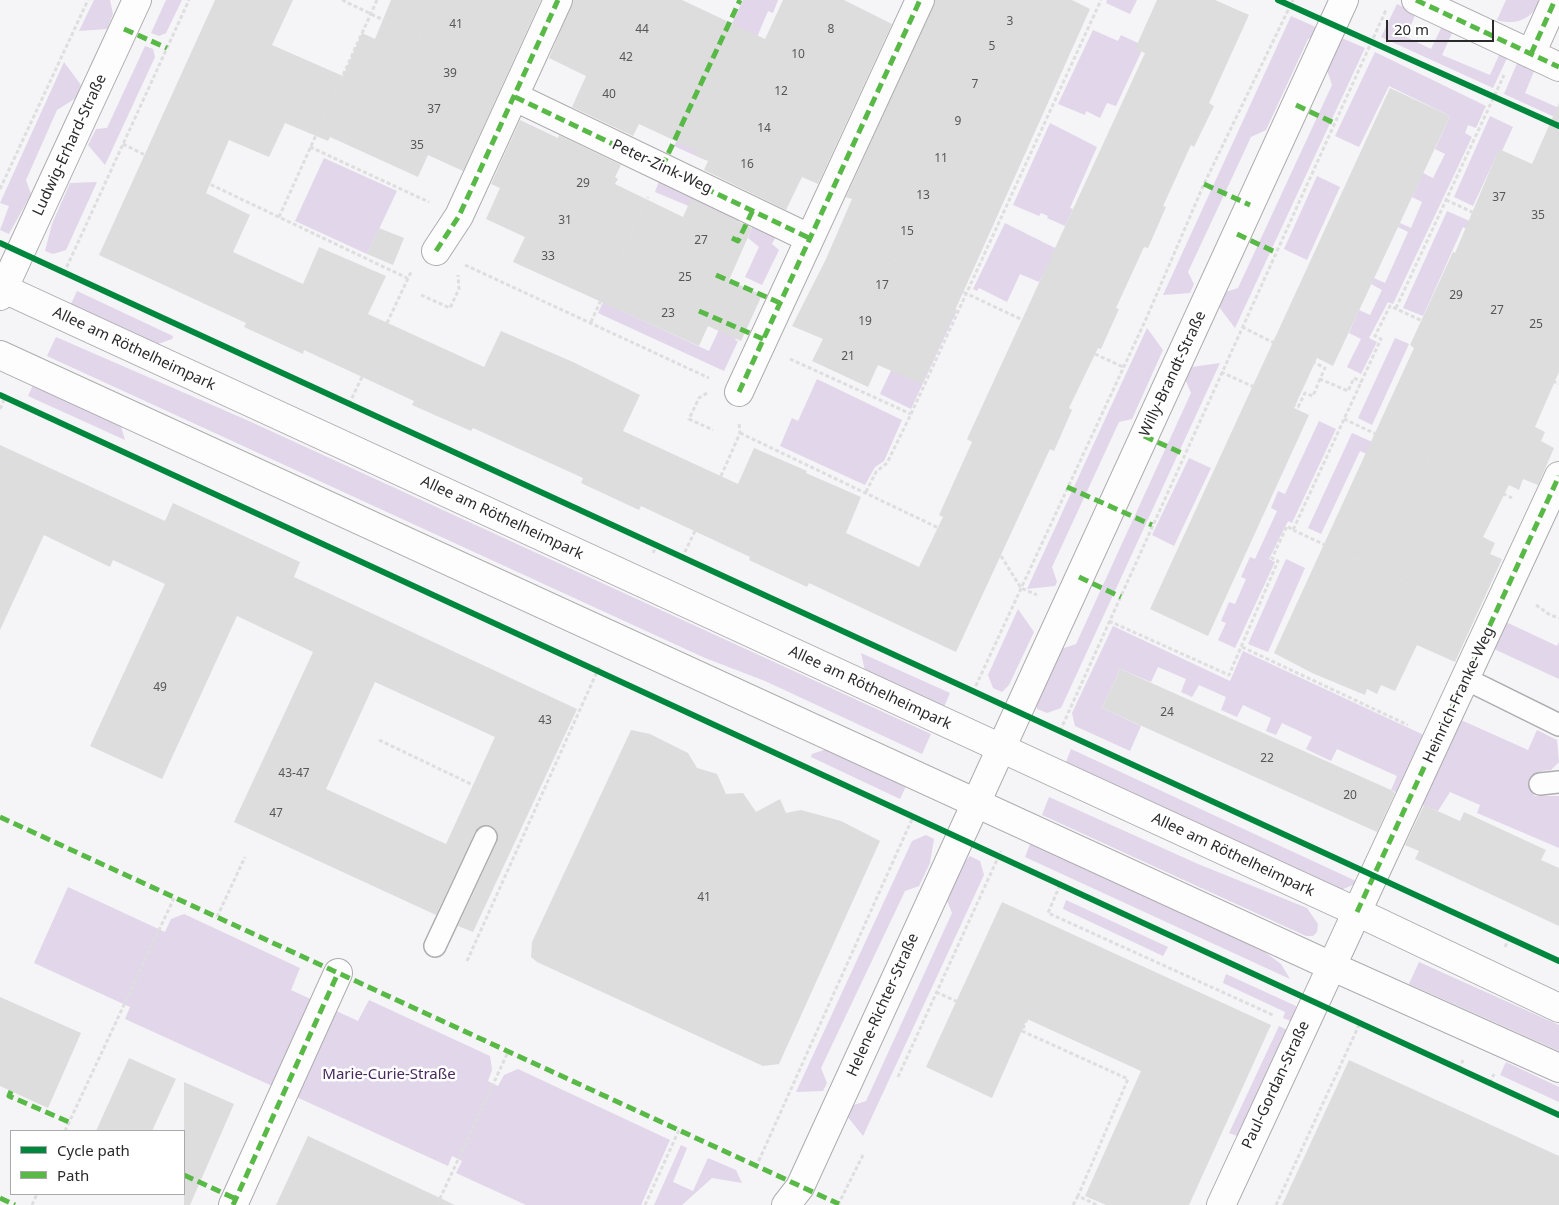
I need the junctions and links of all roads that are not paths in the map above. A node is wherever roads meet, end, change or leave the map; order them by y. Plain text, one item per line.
1 (137, 0) edge
2 (558, 0) edge
3 (920, 0) edge
4 (1344, 0) edge
5 (1416, 0) edge
6 (1555, 0) edge
7 (1524, 51) junction
8 (1559, 67) edge
9 (518, 92) junction
10 (812, 230) junction
11 (436, 250) road end
12 (1, 291) edge
13 (0, 355) edge
14 (739, 392) road end
15 (1559, 476) edge
16 (1466, 679) junction
17 (1559, 725) edge
18 (1001, 748) junction
19 (975, 802) junction
20 (486, 837) dead end
21 (1357, 912) junction
22 (435, 946) dead end
23 (1332, 966) junction
24 (338, 973) dead end
25 (1559, 1008) edge
26 (1559, 1068) edge
27 (233, 1205) edge
28 (786, 1205) edge
29 (1221, 1205) edge

1 - 12 street, Ludwig-Erhard-Straße
2 - 9 street
3 - 10 street
4 - 18 street, Willy-Brandt-Straße
5 - 7 street
6 - 7 street
7 - 8 street
9 - 10 street, Peter-Zink-Weg
9 - 11 street
10 - 14 street
12 - 18 street, Allee am Röthelheimpark
13 - 19 street
15 - 16 street, Heinrich-Franke-Weg
16 - 17 lane
16 - 21 street, Heinrich-Franke-Weg
18 - 19 street
18 - 21 street, Allee am Röthelheimpark
19 - 23 street
19 - 28 street, Helene-Richter-Straße
20 - 22 lane
21 - 23 street
21 - 25 street, Allee am Röthelheimpark
23 - 26 street
23 - 29 street, Paul-Gordan-Straße
24 - 27 street

